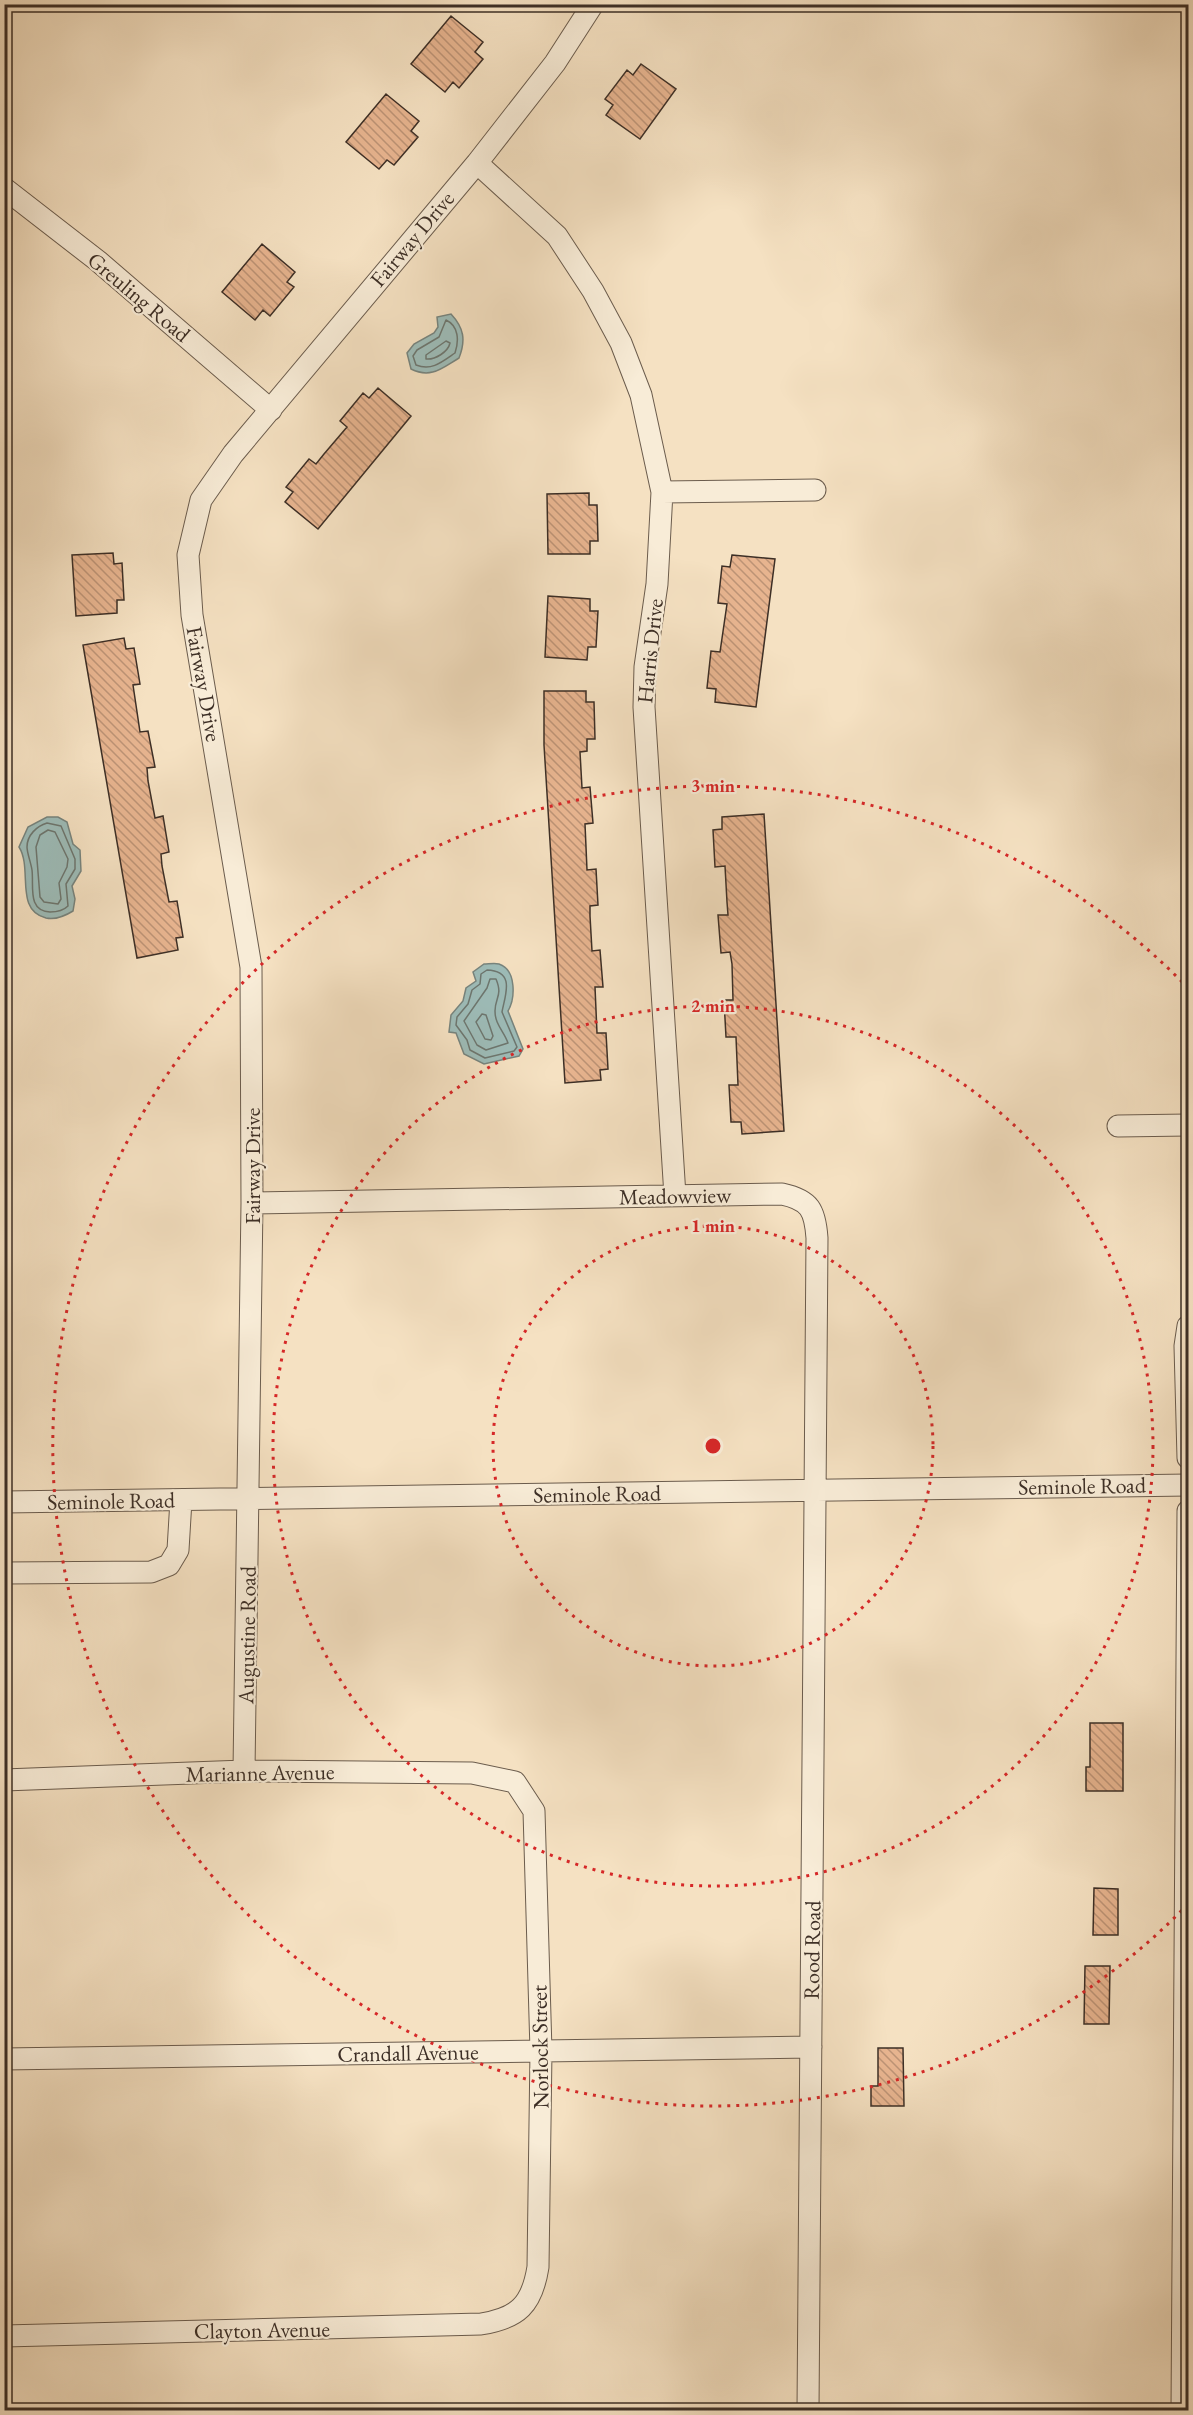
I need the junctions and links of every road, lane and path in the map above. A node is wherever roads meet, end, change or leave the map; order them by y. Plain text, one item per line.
1 (593, 4) edge
2 (477, 163) junction
3 (4, 188) edge
4 (271, 410) junction
5 (815, 490) dead end
6 (662, 492) junction
7 (1188, 1125) edge
8 (1118, 1126) dead end
9 (675, 1196) junction
10 (252, 1203) junction
11 (1188, 1326) edge
12 (1187, 1355) edge
13 (1188, 1458) edge
14 (1188, 1485) edge
15 (816, 1490) junction
16 (249, 1499) junction
17 (181, 1500) junction
18 (4, 1502) edge
19 (1188, 1511) edge
20 (4, 1573) edge
21 (244, 1771) junction
22 (4, 1780) edge
23 (515, 1782) joint
24 (811, 2047) junction
25 (542, 2050) junction
26 (4, 2059) edge
27 (517, 2312) joint
28 (4, 2336) edge
29 (808, 2410) edge
30 (1182, 2410) edge

1 - 2 street, Fairway Drive
2 - 4 street, Fairway Drive
2 - 6 street, Harris Drive
3 - 4 street, Greuling Road
4 - 10 street, Fairway Drive
5 - 6 street
6 - 9 street, Harris Drive
7 - 8 street
9 - 10 street, Meadowview
9 - 15 street, Meadowview
10 - 16 street, Fairway Drive
11 - 12 street
12 - 13 street
14 - 15 street, Seminole Road
15 - 16 street, Seminole Road
15 - 24 street, Rood Road
16 - 17 street, Seminole Road
16 - 21 street, Augustine Road
17 - 18 street, Seminole Road
17 - 20 street
19 - 30 street
21 - 22 street, Marianne Avenue
21 - 23 street, Marianne Avenue
23 - 25 street, Norlock Street
24 - 25 street, Crandall Avenue
24 - 29 street, Rood Road
25 - 26 street, Crandall Avenue
25 - 27 street, Norlock Street
27 - 28 street, Clayton Avenue

